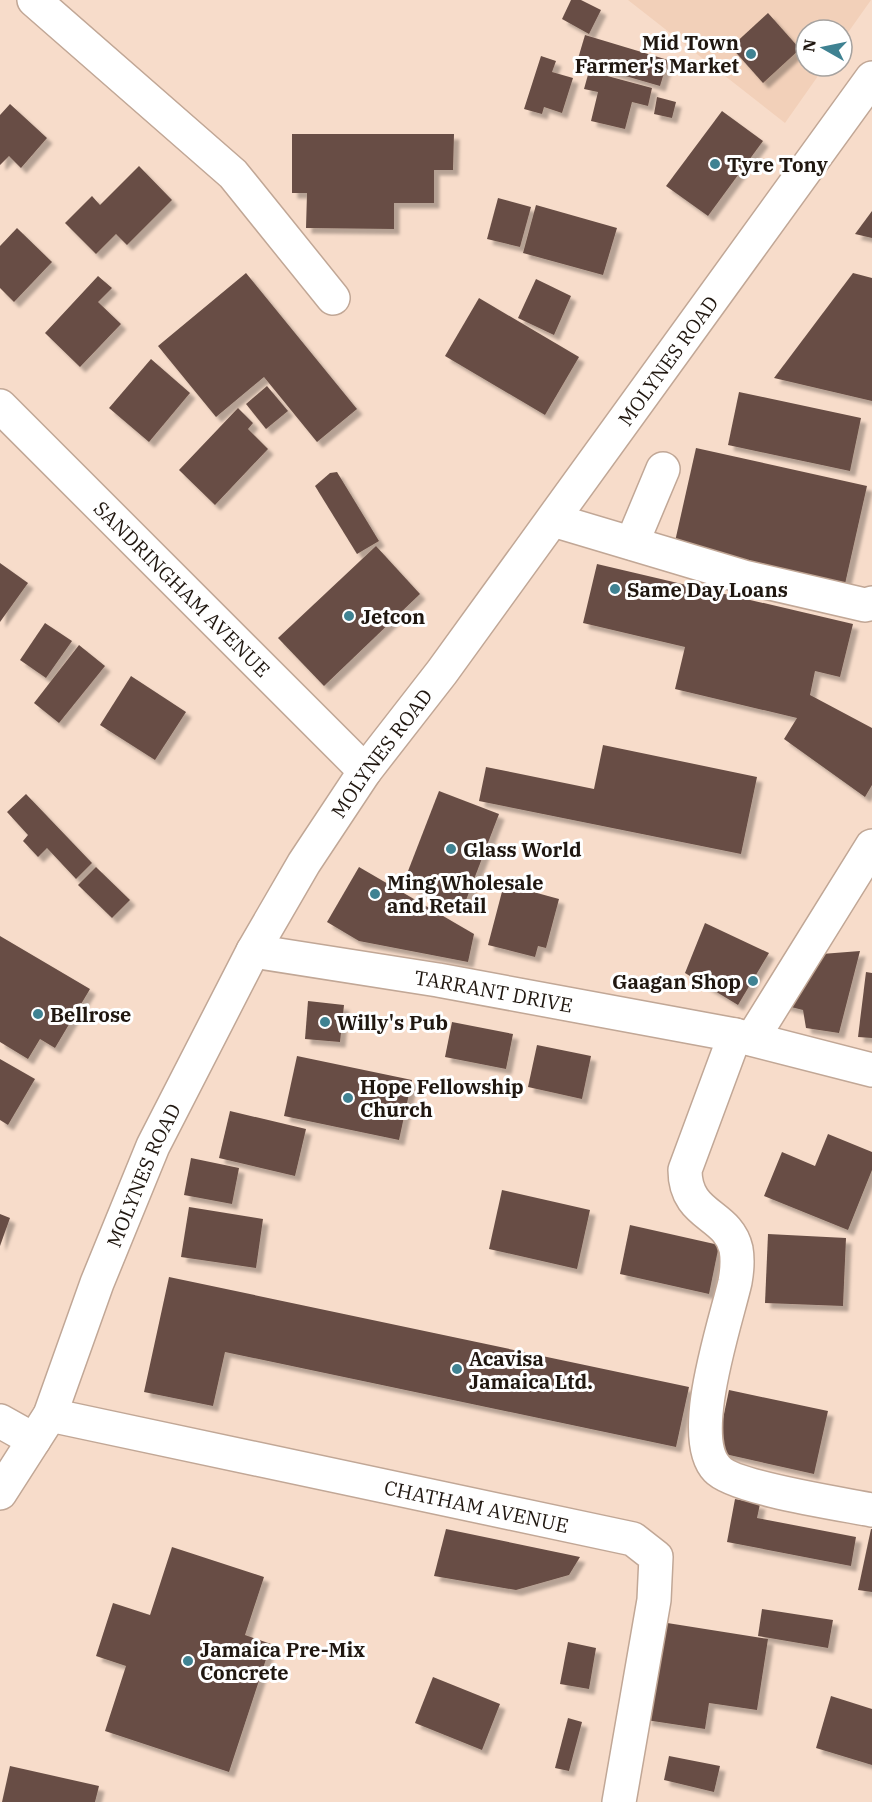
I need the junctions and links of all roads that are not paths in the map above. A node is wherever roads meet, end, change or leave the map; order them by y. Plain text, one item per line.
1 (34, 0) edge
2 (872, 78) edge
3 (333, 298) dead end
4 (0, 407) edge
5 (663, 468) dead end
6 (553, 520) junction
7 (632, 543) junction
8 (872, 603) edge
9 (365, 771) junction
10 (872, 846) edge
11 (253, 951) junction
12 (743, 1037) junction
13 (872, 1070) edge
14 (0, 1421) edge
15 (42, 1428) junction
16 (0, 1493) edge
17 (872, 1510) edge
18 (619, 1802) edge

1 - 3 street
2 - 6 street, MOLYNES ROAD
4 - 9 street, SANDRINGHAM AVENUE
5 - 7 street
6 - 7 street
6 - 9 street, MOLYNES ROAD
7 - 8 street
9 - 11 street, MOLYNES ROAD
10 - 12 street
11 - 12 street, TARRANT DRIVE
11 - 15 street, MOLYNES ROAD
12 - 13 street, TARRANT DRIVE
12 - 17 street
14 - 15 street
15 - 16 street, MOLYNES ROAD
15 - 18 street, CHATHAM AVENUE

